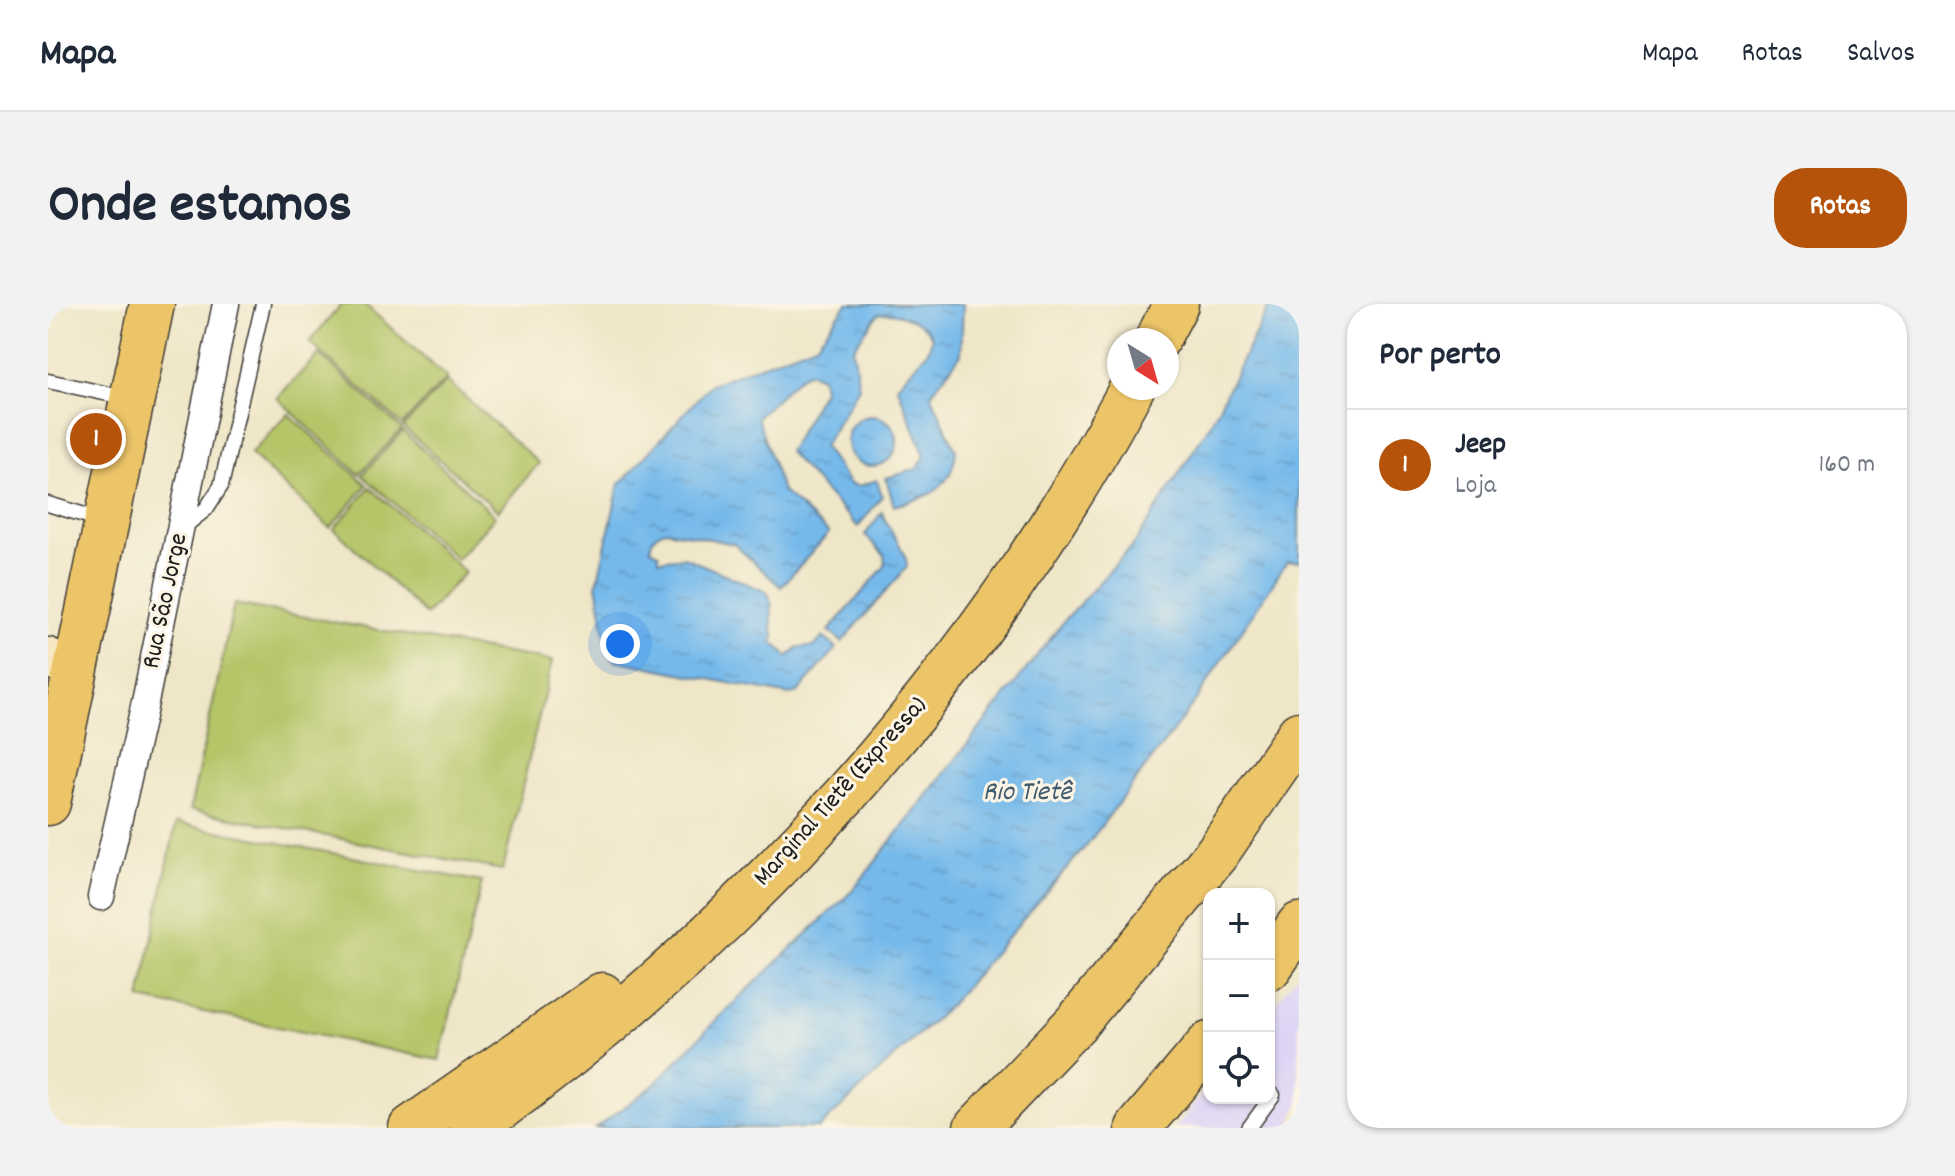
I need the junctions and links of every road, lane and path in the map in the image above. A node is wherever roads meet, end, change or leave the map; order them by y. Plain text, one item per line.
1 (152, 304) edge
2 (226, 304) edge
3 (263, 304) edge
4 (1176, 304) edge
5 (1163, 328) edge
6 (48, 381) edge
7 (132, 399) junction
8 (1126, 400) edge
9 (48, 504) edge
10 (106, 521) junction
11 (181, 529) junction
12 (61, 664) edge
13 (1299, 734) edge
14 (48, 803) edge
15 (101, 897) dead end
16 (1299, 925) edge
17 (1275, 960) edge
18 (678, 962) junction
19 (1203, 1051) edge
20 (1266, 1104) edge
21 (411, 1128) edge
22 (473, 1128) edge
23 (976, 1128) edge
24 (1138, 1128) edge
25 (1249, 1128) edge

1 - 7 highway
2 - 11 street, Rua São Jorge
3 - 11 lane
4 - 5 highway
6 - 7 lane
7 - 10 highway
8 - 18 highway, Marginal Tietê (Expressa)
9 - 10 lane
10 - 12 highway
11 - 15 street, Rua São Jorge
12 - 14 highway
13 - 23 highway
16 - 17 highway
18 - 21 highway
18 - 22 highway, Marginal Tietê (Expressa)
19 - 24 highway
20 - 25 lane

